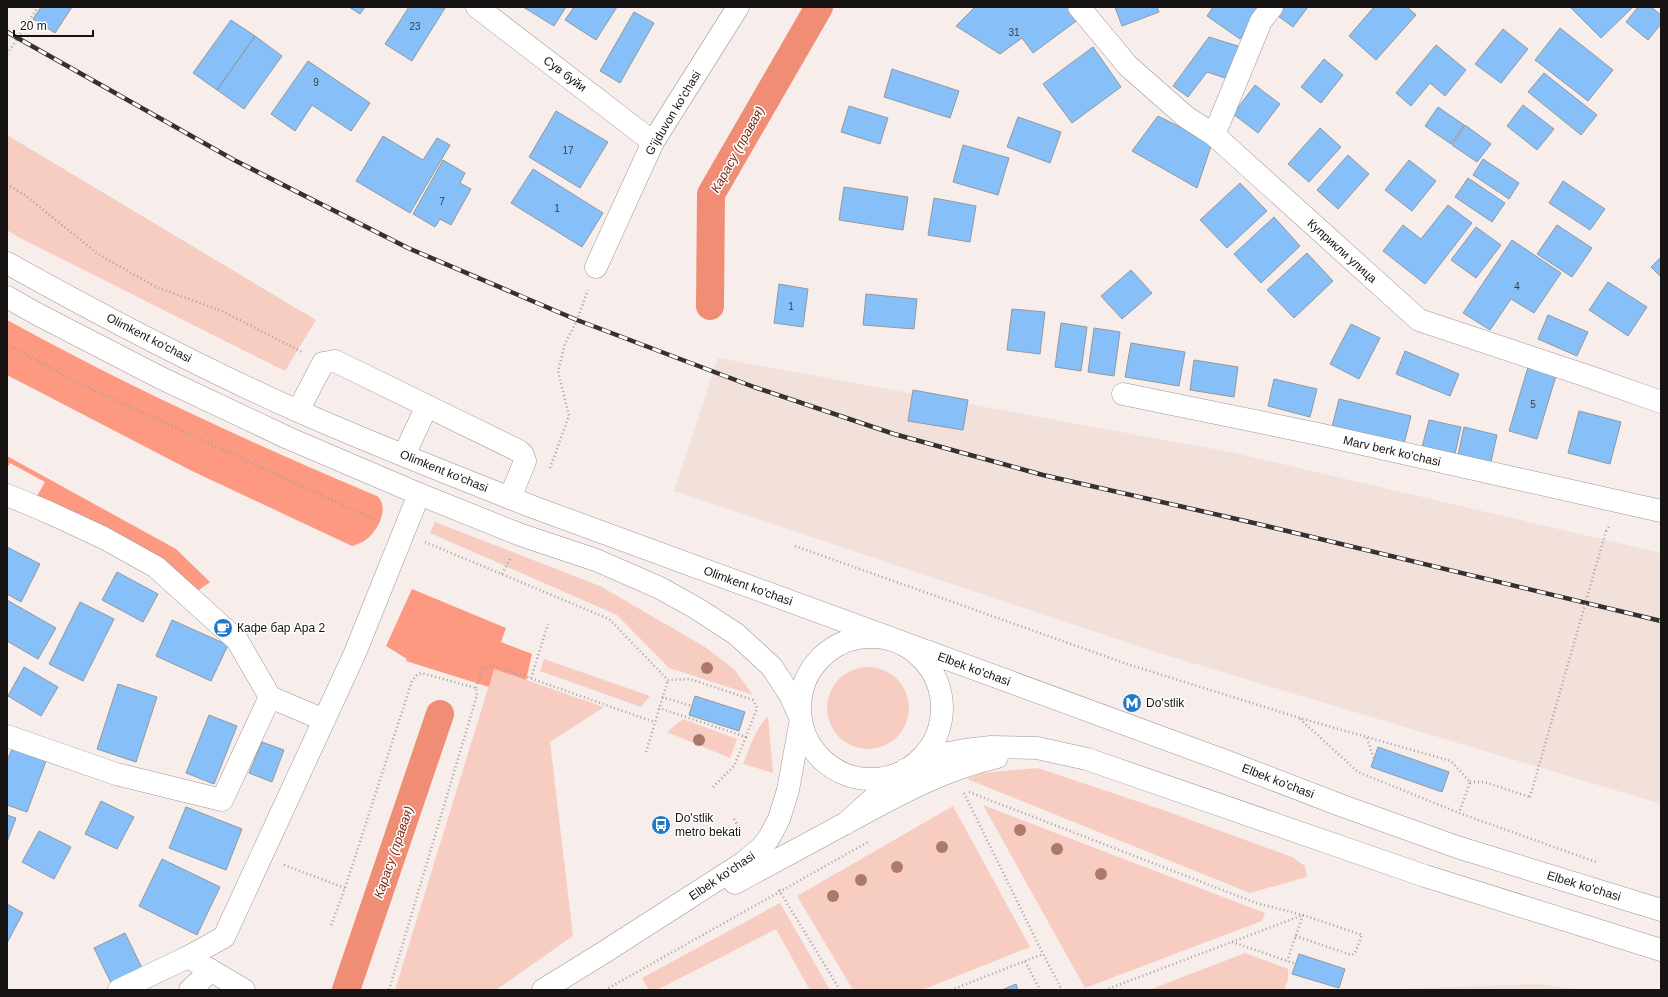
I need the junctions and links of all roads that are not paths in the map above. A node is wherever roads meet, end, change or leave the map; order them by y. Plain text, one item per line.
1 (476, 7) edge
2 (738, 7) edge
3 (1079, 7) edge
4 (1272, 7) edge
5 (1214, 135) junction
6 (653, 142) junction
7 (7, 263) edge
8 (596, 267) road end
9 (7, 297) edge
10 (1123, 394) dead end
11 (1661, 402) edge
12 (427, 406) junction
13 (298, 411) junction
14 (404, 455) junction
15 (419, 494) junction
16 (7, 495) edge
17 (510, 498) junction
18 (1661, 511) edge
19 (898, 642) junction
20 (270, 697) junction
21 (801, 718) junction
22 (324, 720) junction
23 (7, 736) edge
24 (1037, 748) junction
25 (905, 770) junction
26 (845, 824) junction
27 (1661, 910) edge
28 (1661, 950) edge
29 (606, 951) junction
30 (188, 957) junction
31 (209, 969) junction
32 (118, 990) edge
33 (190, 990) edge
34 (244, 990) edge
35 (543, 990) edge

1 - 6 main road, Сув буйи
2 - 6 main road, G'ijduvon ko'chasi
3 - 5 main road, Куприкли улица
4 - 5 main road
5 - 11 main road, Куприкли улица
6 - 8 main road, G'ijduvon ko'chasi
7 - 13 main road, Olimkent ko'chasi
9 - 15 main road
10 - 18 main road, Marv berk ko'chasi
12 - 13 main road
12 - 14 main road
12 - 17 main road
13 - 14 main road, Olimkent ko'chasi
14 - 17 main road, Olimkent ko'chasi
15 - 21 main road
15 - 22 main road
16 - 20 main road
17 - 19 main road, Olimkent ko'chasi
19 - 21 main road
19 - 25 main road
19 - 27 main road, Elbek ko'chasi
20 - 22 main road
20 - 23 main road
21 - 25 main road
21 - 29 main road, Elbek ko'chasi
22 - 30 main road
24 - 25 main road, Elbek ko'chasi
24 - 26 main road, Elbek ko'chasi
24 - 28 main road, Elbek ko'chasi
25 - 26 main road, Elbek ko'chasi
26 - 29 main road, Elbek ko'chasi
29 - 35 main road, Elbek ko'chasi
30 - 31 main road
30 - 32 main road
31 - 33 main road
31 - 34 main road

